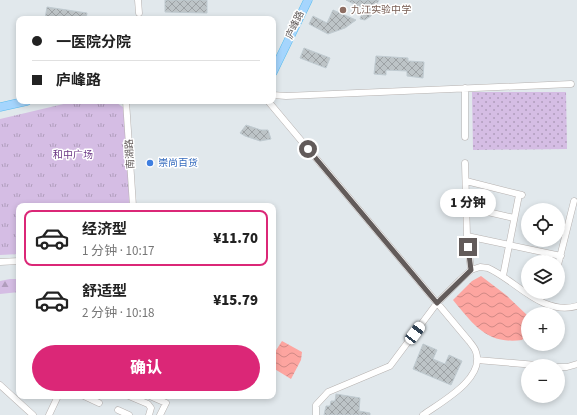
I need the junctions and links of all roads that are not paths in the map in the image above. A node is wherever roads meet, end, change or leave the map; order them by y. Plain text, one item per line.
1 (138, 0) edge
2 (308, 0) edge
3 (139, 13) dead end
4 (276, 66) edge
5 (571, 84) dead end
6 (465, 88) junction
7 (276, 95) edge
8 (16, 103) edge
9 (126, 104) edge
10 (271, 104) edge
11 (0, 107) edge
12 (465, 137) dead end
13 (465, 163) dead end
14 (466, 181) junction
15 (574, 201) dead end
16 (133, 203) edge
17 (466, 207) junction
18 (514, 218) junction
19 (466, 236) junction
20 (509, 244) junction
21 (557, 255) edge
22 (561, 255) edge
23 (16, 261) edge
24 (0, 262) edge
25 (471, 270) junction
26 (503, 276) junction
27 (521, 289) edge
28 (536, 299) edge
29 (437, 303) junction
30 (577, 306) edge
31 (477, 360) junction
32 (521, 364) edge
33 (577, 364) edge
34 (565, 367) edge
35 (0, 385) edge
36 (57, 399) edge
37 (90, 399) edge
38 (136, 399) edge
39 (150, 399) edge
40 (157, 399) edge
41 (99, 403) dead end
42 (148, 404) junction
43 (118, 410) dead end
44 (33, 415) edge
45 (49, 415) edge
46 (129, 415) edge
47 (149, 415) edge
48 (160, 415) edge
49 (316, 415) edge
50 (423, 415) edge

1 - 3 street
2 - 4 main road, 庐峰路
5 - 6 street
6 - 7 street
6 - 12 street
8 - 11 main road
9 - 16 street, 南湖路
10 - 29 street
13 - 14 street
14 - 17 street
14 - 18 street
15 - 22 street
17 - 18 street
17 - 19 street
18 - 20 street
19 - 20 street
19 - 25 street
20 - 21 street
20 - 26 street
23 - 24 street
25 - 26 street
25 - 29 street
26 - 27 street
28 - 30 street
29 - 31 street
29 - 49 street
31 - 32 street
31 - 50 street
33 - 34 street
35 - 44 street
36 - 45 street
37 - 41 street
38 - 42 street
39 - 42 street
40 - 48 street
42 - 47 street
43 - 46 street

